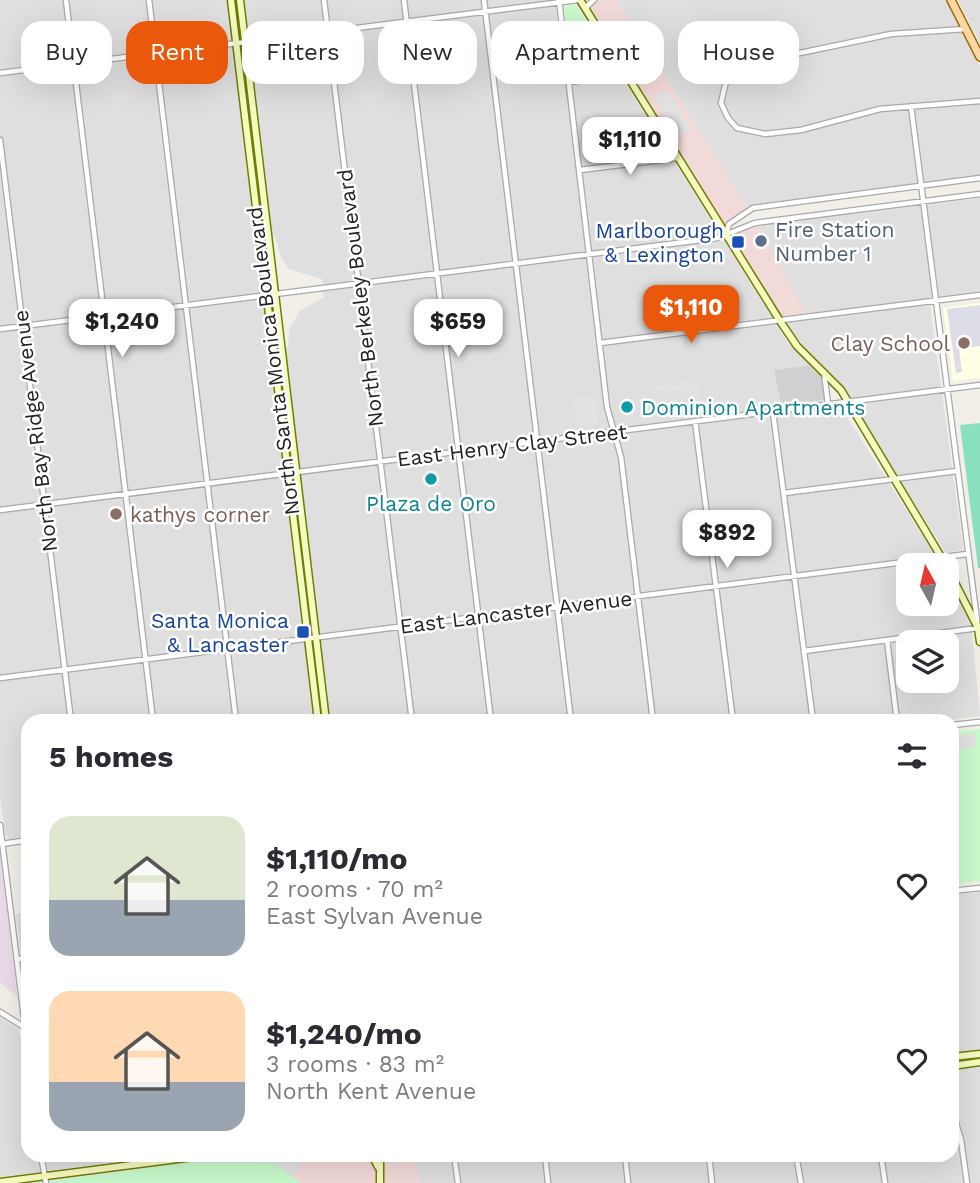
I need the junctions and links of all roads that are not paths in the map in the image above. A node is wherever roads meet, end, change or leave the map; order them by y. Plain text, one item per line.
1 (66, 0) edge
2 (149, 0) edge
3 (231, 0) edge
4 (240, 0) edge
5 (324, 0) edge
6 (404, 0) edge
7 (484, 0) edge
8 (579, 0) edge
9 (594, 0) edge
10 (951, 0) edge
11 (559, 2) edge
12 (587, 12) junction
13 (486, 13) junction
14 (69, 21) edge
15 (152, 21) edge
16 (242, 21) edge
17 (327, 21) edge
18 (406, 21) edge
19 (422, 21) edge
20 (561, 21) edge
21 (592, 21) edge
22 (966, 29) junction
23 (242, 44) edge
24 (236, 45) junction
25 (228, 46) edge
26 (980, 57) edge
27 (21, 70) edge
28 (0, 73) edge
29 (76, 84) edge
30 (159, 84) edge
31 (250, 84) edge
32 (334, 84) edge
33 (413, 84) edge
34 (569, 84) edge
35 (631, 84) edge
36 (980, 101) edge
37 (911, 106) junction
38 (0, 141) edge
39 (677, 158) junction
40 (580, 170) junction
41 (980, 178) edge
42 (921, 186) junction
43 (980, 194) edge
44 (923, 201) junction
45 (725, 234) junction
46 (590, 255) junction
47 (515, 264) junction
48 (436, 275) junction
49 (359, 285) junction
50 (275, 295) junction
51 (980, 295) edge
52 (266, 296) junction
53 (935, 301) junction
54 (185, 307) junction
55 (104, 317) junction
56 (780, 321) junction
57 (23, 327) junction
58 (0, 330) edge
59 (600, 344) junction
60 (824, 372) junction
61 (980, 385) edge
62 (947, 389) junction
63 (848, 402) junction
64 (828, 404) junction
65 (772, 412) junction
66 (695, 421) junction
67 (614, 432) junction
68 (536, 442) junction
69 (457, 452) junction
70 (379, 462) junction
71 (957, 471) junction
72 (291, 473) junction
73 (892, 479) junction
74 (207, 484) junction
75 (125, 494) junction
76 (784, 494) junction
77 (44, 504) junction
78 (0, 510) edge
79 (939, 553) edge
80 (967, 554) junction
81 (959, 555) edge
82 (896, 564) edge
83 (794, 576) junction
84 (717, 586) junction
85 (959, 591) edge
86 (638, 596) junction
87 (556, 606) junction
88 (478, 616) junction
89 (401, 627) junction
90 (978, 628) junction
91 (316, 638) junction
92 (307, 639) junction
93 (887, 640) junction
94 (980, 642) edge
95 (227, 649) junction
96 (804, 651) junction
97 (145, 659) junction
98 (65, 669) junction
99 (0, 678) edge
100 (70, 714) edge
101 (152, 714) edge
102 (235, 714) edge
103 (317, 714) edge
104 (325, 714) edge
105 (411, 714) edge
106 (490, 714) edge
107 (570, 714) edge
108 (652, 714) edge
109 (732, 714) edge
110 (812, 714) edge
111 (896, 714) edge
112 (980, 722) edge
113 (959, 724) edge
114 (0, 825) edge
115 (21, 842) edge
116 (2, 844) junction
117 (980, 888) edge
118 (959, 890) edge
119 (18, 959) junction
120 (21, 959) edge
121 (21, 989) edge
122 (0, 1012) edge
123 (21, 1025) edge
124 (980, 1054) edge
125 (959, 1057) edge
126 (980, 1062) edge
127 (959, 1065) edge
128 (959, 1133) edge
129 (42, 1162) edge
130 (162, 1162) edge
131 (376, 1162) edge
132 (379, 1162) edge
133 (455, 1162) edge
134 (546, 1162) edge
135 (626, 1162) edge
136 (710, 1162) edge
137 (797, 1162) edge
138 (882, 1162) edge
139 (378, 1167) junction
140 (66, 1174) junction
141 (45, 1180) edge
142 (0, 1182) edge
143 (55, 1183) edge
144 (380, 1183) edge
145 (458, 1183) edge
146 (548, 1183) edge
147 (628, 1183) edge
148 (712, 1183) edge
149 (801, 1183) edge
150 (885, 1183) edge
151 (967, 1183) edge

1 - 14 street
2 - 15 street
3 - 24 street, North Santa Monica Boulevard
4 - 16 street, North Santa Monica Boulevard
5 - 17 street, North Berkeley Boulevard
6 - 18 street
7 - 13 street
8 - 11 street
8 - 12 street
9 - 12 street
10 - 22 main road
11 - 13 street
11 - 20 street
12 - 21 street
13 - 19 street
13 - 47 street
22 - 26 main road
22 - 37 street
23 - 24 street
24 - 25 street
24 - 52 street, North Santa Monica Boulevard
27 - 28 street
29 - 55 street
30 - 54 street
31 - 50 street, North Santa Monica Boulevard
32 - 49 street, North Berkeley Boulevard
33 - 48 street
34 - 40 street
35 - 39 street
36 - 37 street
37 - 42 street
38 - 57 street, North Bay Ridge Avenue
39 - 40 street
39 - 45 street
40 - 46 street
41 - 42 street
42 - 44 street
42 - 45 street
43 - 44 street
44 - 45 street
44 - 53 street
45 - 46 street
45 - 56 street
46 - 47 street
46 - 59 street
47 - 48 street
47 - 68 street
48 - 49 street
48 - 69 street
49 - 50 street
49 - 70 street, North Berkeley Boulevard
50 - 52 street
50 - 72 street, North Santa Monica Boulevard
51 - 53 street
52 - 54 street
52 - 72 street, North Santa Monica Boulevard
53 - 56 street
53 - 62 street
54 - 55 street
54 - 74 street
55 - 57 street
55 - 75 street
56 - 59 street
56 - 60 street
57 - 58 street
57 - 77 street, North Bay Ridge Avenue
59 - 67 street
60 - 63 street
60 - 64 street
61 - 62 street, East Henry Clay Street
62 - 63 street, East Henry Clay Street
62 - 71 street
63 - 64 street, East Henry Clay Street
63 - 73 street
64 - 65 street, East Henry Clay Street
65 - 66 street, East Henry Clay Street
65 - 76 street
66 - 67 street, East Henry Clay Street
66 - 84 street
67 - 68 street, East Henry Clay Street
67 - 86 street
68 - 69 street, East Henry Clay Street
68 - 87 street
69 - 70 street, East Henry Clay Street
69 - 88 street
70 - 72 street, East Henry Clay Street
70 - 89 street, North Berkeley Boulevard
71 - 73 street
71 - 80 street
72 - 74 street, East Henry Clay Street
72 - 91 street, North Santa Monica Boulevard
72 - 92 street, North Santa Monica Boulevard
73 - 76 street
73 - 79 street
74 - 75 street, East Henry Clay Street
74 - 95 street
75 - 77 street, East Henry Clay Street
75 - 97 street
76 - 83 street
77 - 78 street, East Henry Clay Street
77 - 98 street, North Bay Ridge Avenue
80 - 81 street, East Lancaster Avenue
80 - 90 street
82 - 83 street, East Lancaster Avenue
83 - 84 street, East Lancaster Avenue
83 - 96 street
84 - 86 street, East Lancaster Avenue
84 - 109 street
85 - 90 street
86 - 87 street, East Lancaster Avenue
86 - 108 street
87 - 88 street, East Lancaster Avenue
87 - 107 street
88 - 89 street, East Lancaster Avenue
88 - 106 street
89 - 91 street, East Lancaster Avenue
89 - 105 street, North Berkeley Boulevard
90 - 93 street
90 - 94 street
91 - 92 street, East Lancaster Avenue
91 - 104 street, North Santa Monica Boulevard
92 - 95 street, East Lancaster Avenue
92 - 103 street, North Santa Monica Boulevard
93 - 96 street
93 - 111 street
95 - 97 street, East Lancaster Avenue
95 - 102 street
96 - 110 street
97 - 98 street, East Lancaster Avenue
97 - 101 street
98 - 99 street, East Lancaster Avenue
98 - 100 street, North Bay Ridge Avenue
112 - 113 street
114 - 116 street
115 - 116 street
116 - 119 street
117 - 118 street
119 - 120 street
119 - 121 street
122 - 123 street
124 - 125 street
126 - 127 street
128 - 151 street
129 - 141 street
130 - 140 street
131 - 139 street
132 - 139 street
133 - 145 street
134 - 146 street
135 - 147 street
136 - 148 street
137 - 149 street
138 - 150 street
139 - 144 street
140 - 141 street
140 - 143 street
141 - 142 street

